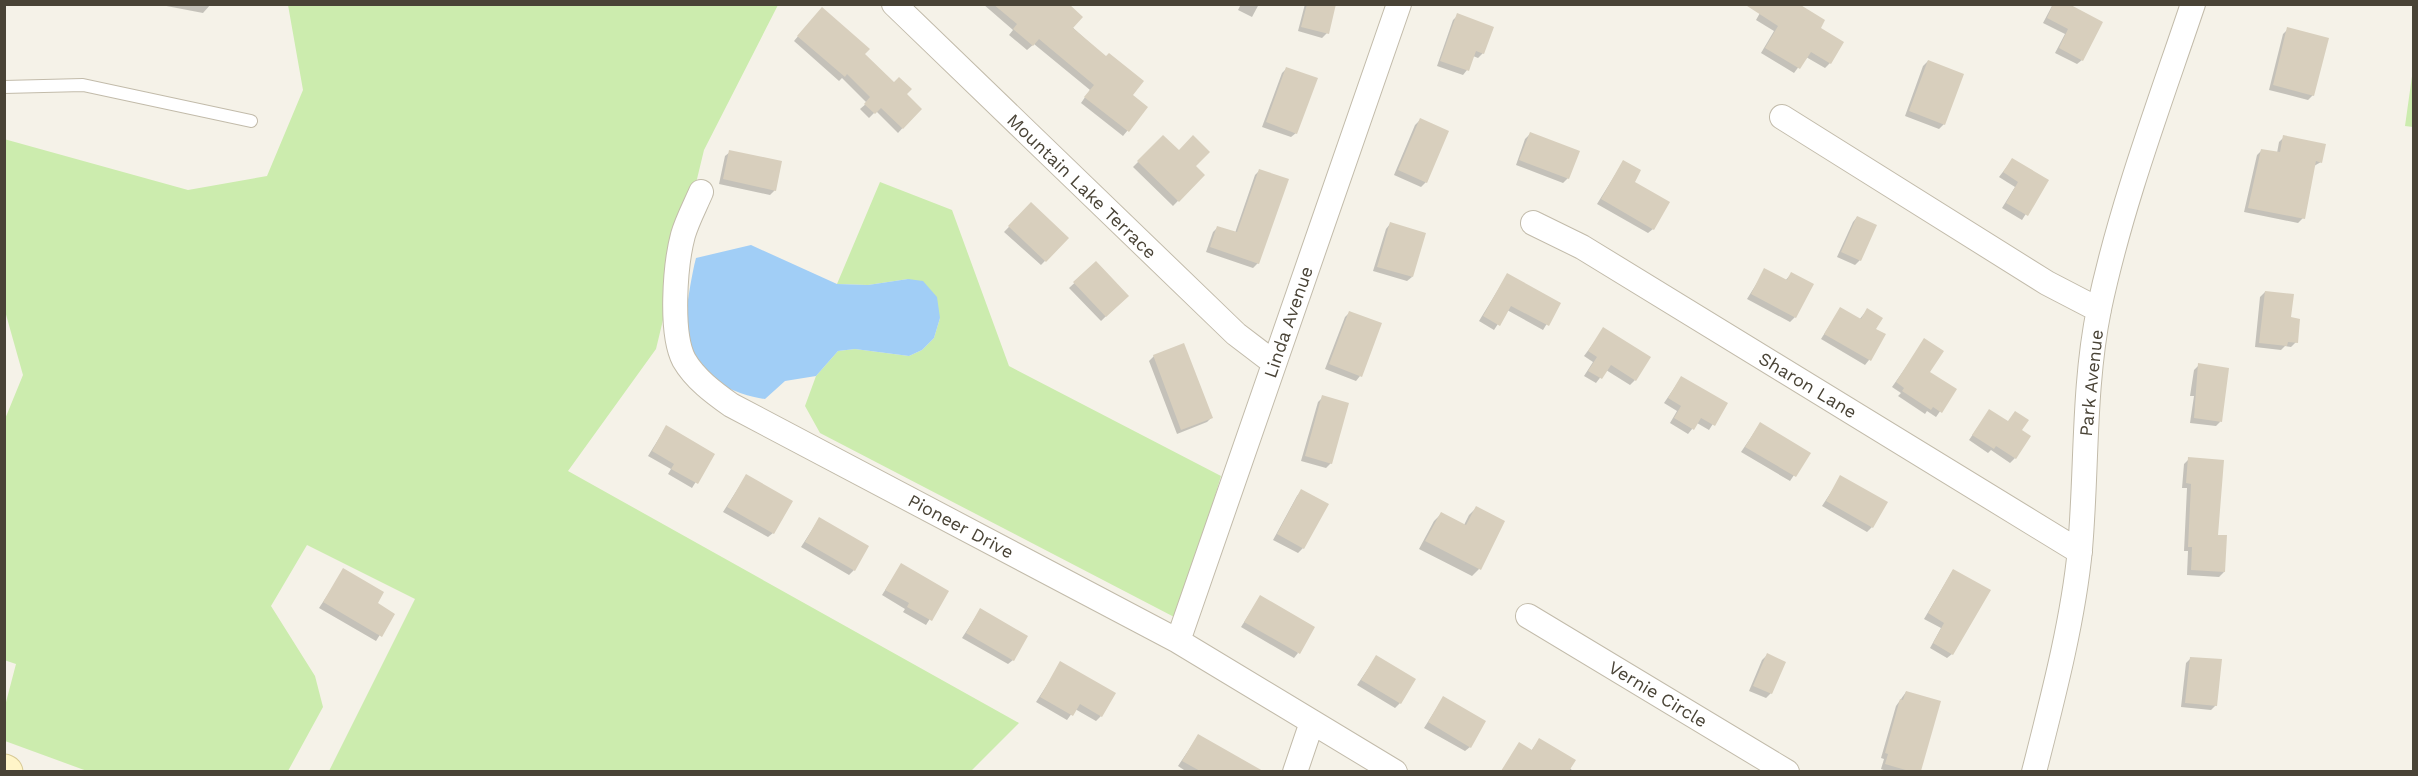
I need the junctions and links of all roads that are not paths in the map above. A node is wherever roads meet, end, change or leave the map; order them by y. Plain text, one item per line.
1 (894, 4) edge
2 (1400, 4) edge
3 (2193, 4) edge
4 (4, 87) edge
5 (1782, 117) dead end
6 (251, 121) dead end
7 (701, 192) dead end
8 (1533, 223) dead end
9 (2099, 310) junction
10 (1274, 363) junction
11 (2080, 552) junction
12 (1528, 616) dead end
13 (1178, 641) junction
14 (1312, 722) junction
15 (1295, 771) edge
16 (1395, 771) edge
17 (1787, 771) edge
18 (2034, 771) edge

1 - 10 street, Mountain Lake Terrace
2 - 10 street, Linda Avenue
3 - 9 street, Park Avenue
4 - 6 lane
5 - 9 street
7 - 13 street, Pioneer Drive
8 - 11 street, Sharon Lane
9 - 11 street, Park Avenue
10 - 13 street, Linda Avenue
11 - 18 street, Park Avenue
12 - 17 street, Vernie Circle
13 - 14 street, Pioneer Drive
14 - 15 street
14 - 16 street, Pioneer Drive

